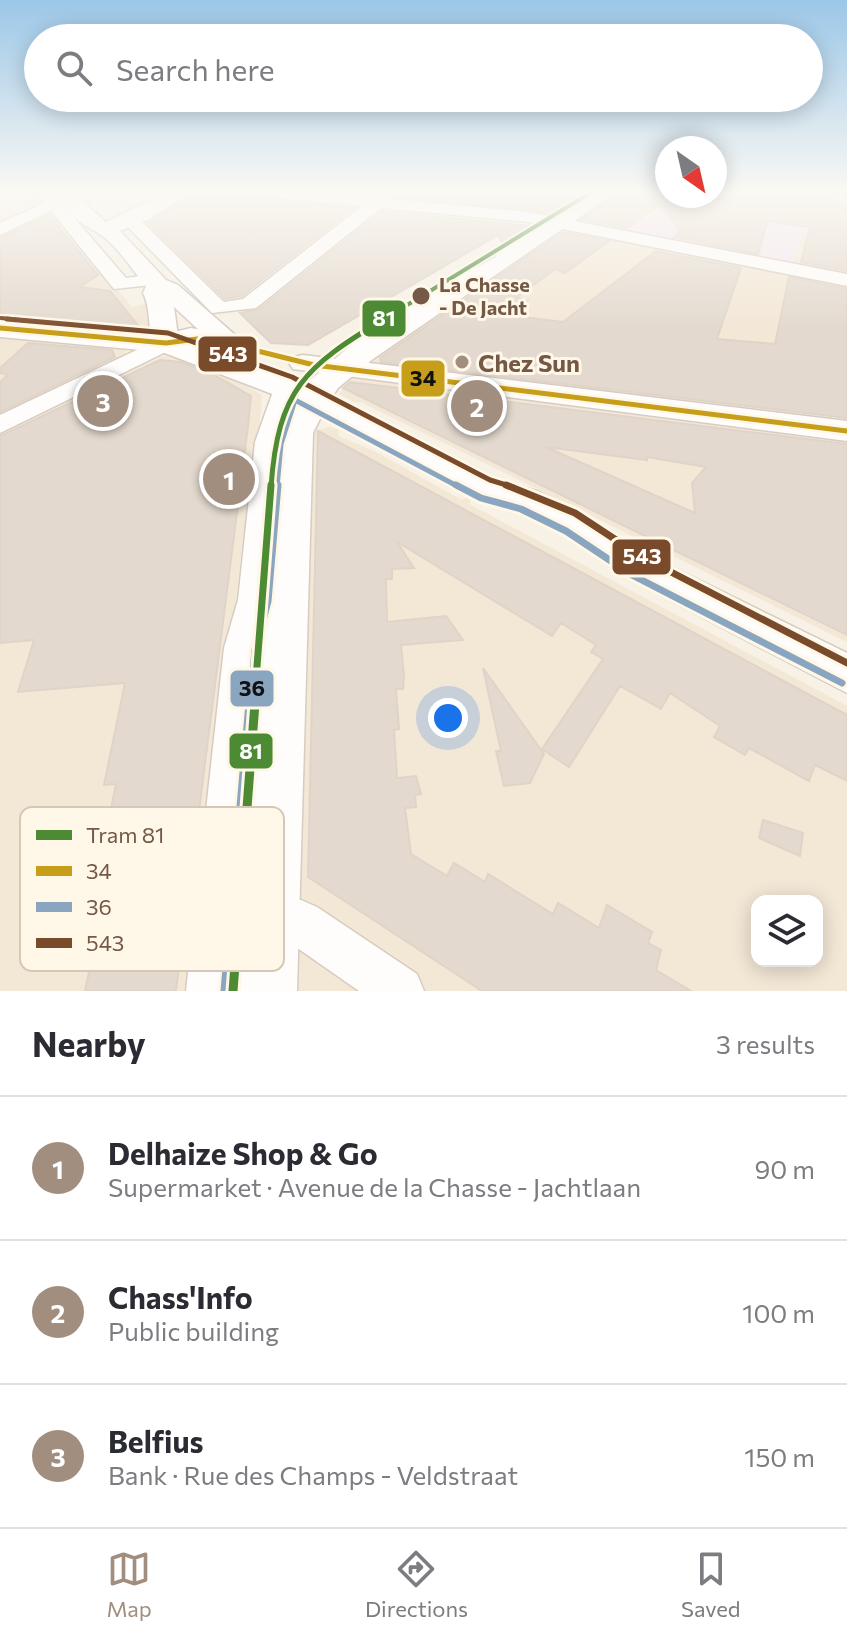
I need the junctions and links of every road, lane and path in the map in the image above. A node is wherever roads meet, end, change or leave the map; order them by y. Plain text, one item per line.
1 (92, 239) edge
2 (116, 239) edge
3 (149, 239) edge
4 (331, 239) edge
5 (521, 239) edge
6 (523, 239) edge
7 (641, 239) edge
8 (847, 280) edge
9 (156, 282) junction
10 (0, 328) edge
11 (225, 340) junction
12 (166, 343) junction
13 (341, 367) junction
14 (302, 383) junction
15 (0, 425) edge
16 (847, 431) edge
17 (847, 674) edge
18 (231, 807) edge
19 (278, 807) edge
20 (284, 921) edge
21 (217, 971) edge
22 (269, 971) edge
23 (215, 991) edge
24 (268, 991) edge
25 (400, 991) edge

1 - 9 street
2 - 9 street
3 - 4 street
5 - 14 main road
6 - 13 main road
7 - 8 street
9 - 11 street
9 - 12 street
10 - 12 main road
11 - 12 main road
11 - 14 main road
12 - 14 main road
12 - 15 street
13 - 14 main road
13 - 16 street
14 - 17 street
14 - 18 street
14 - 19 street
20 - 25 street
21 - 23 street
22 - 24 street

